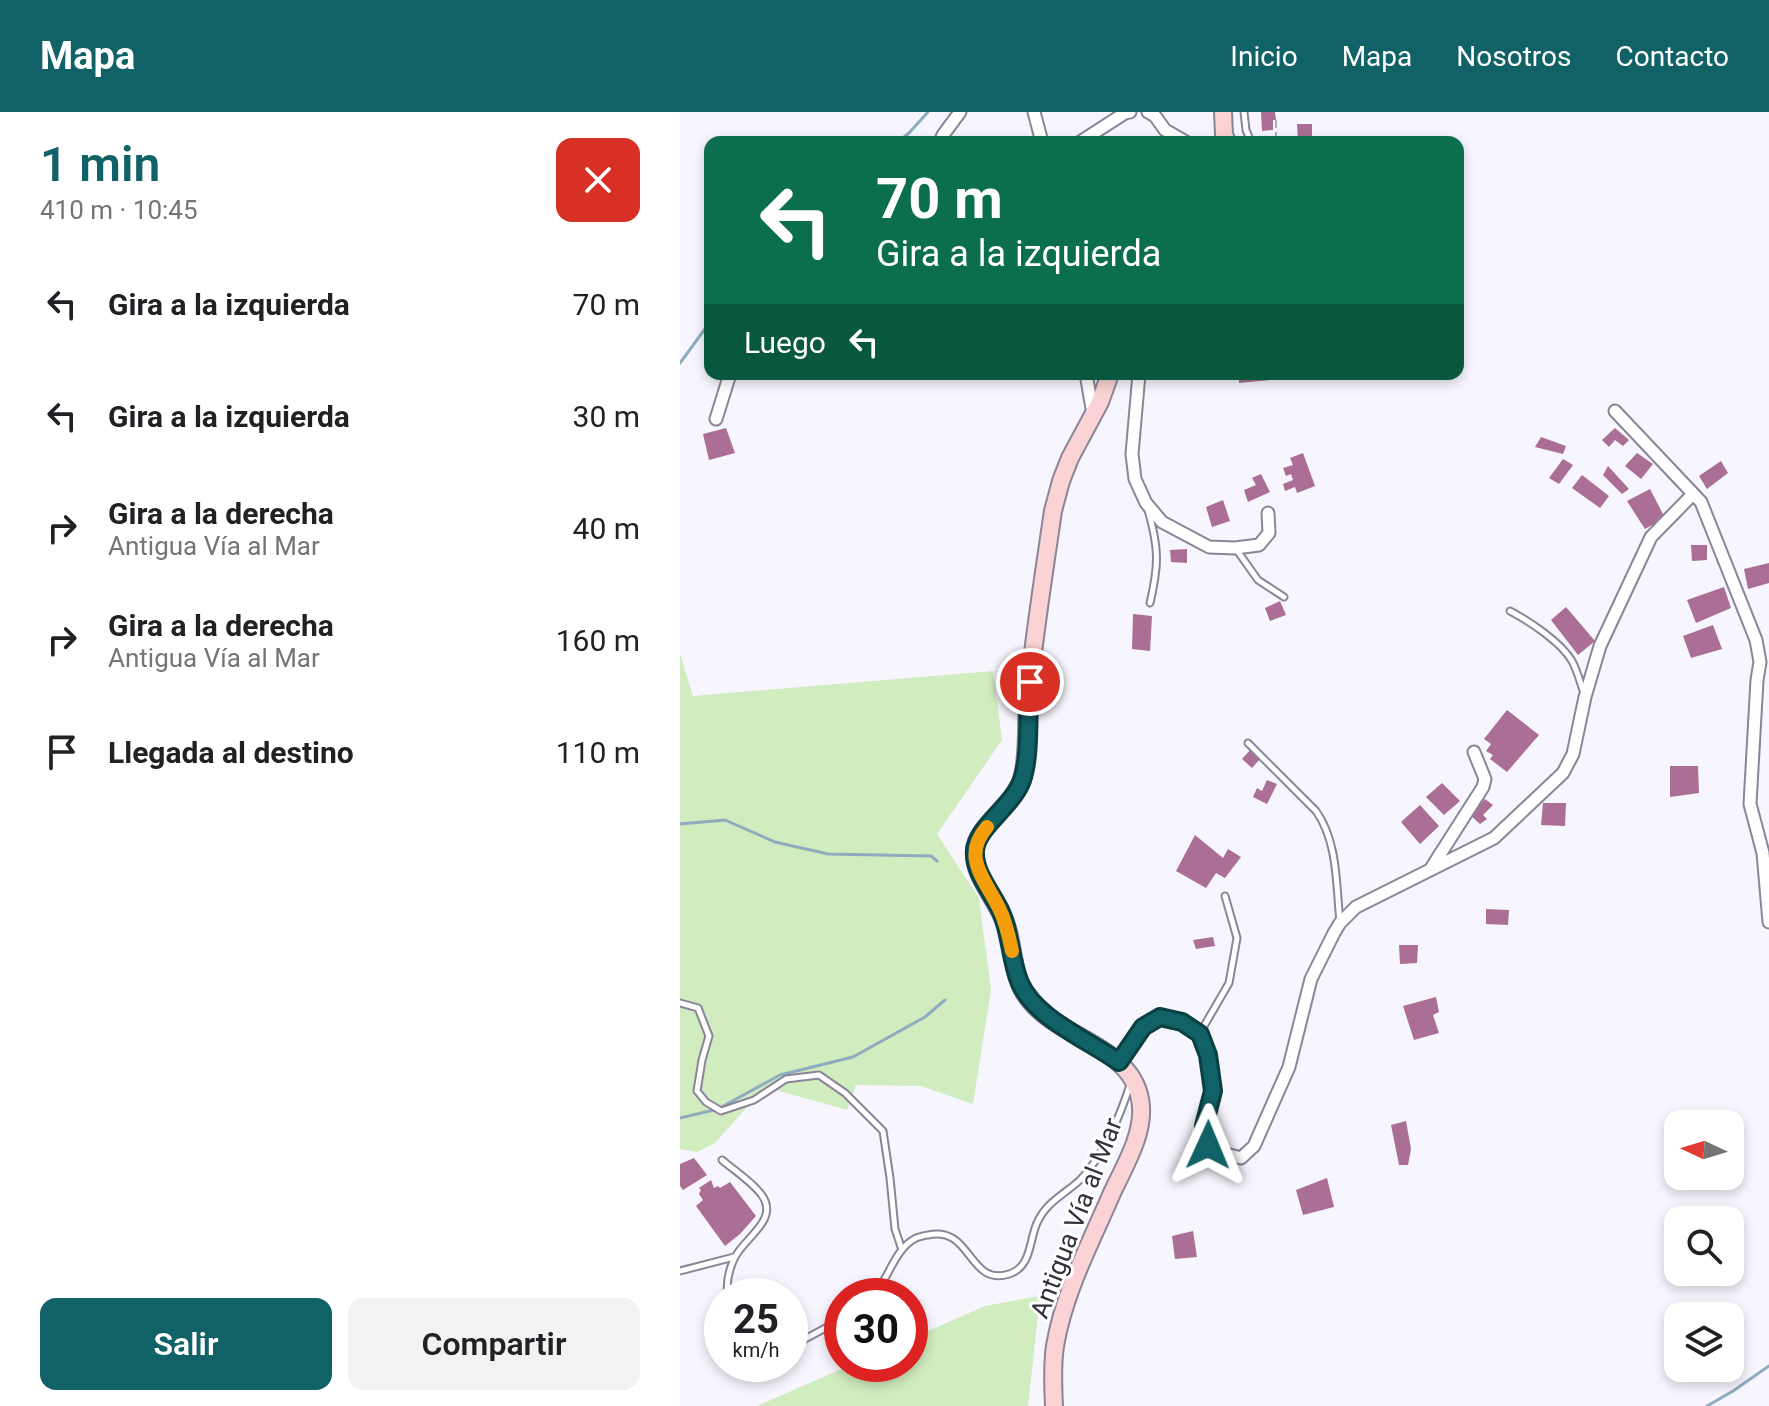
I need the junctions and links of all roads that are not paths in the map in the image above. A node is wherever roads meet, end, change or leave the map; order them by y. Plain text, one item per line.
1 (960, 112) edge
2 (1034, 112) edge
3 (1130, 112) edge
4 (1148, 112) edge
5 (1223, 112) edge
6 (1244, 112) edge
7 (943, 136) edge
8 (1040, 136) edge
9 (1089, 136) edge
10 (1176, 136) edge
11 (1225, 136) edge
12 (1248, 136) edge
13 (728, 380) edge
14 (1087, 380) edge
15 (1108, 380) edge
16 (1138, 380) edge
17 (1615, 411) dead end
18 (1094, 415) junction
19 (716, 419) dead end
20 (1693, 494) junction
21 (1146, 503) junction
22 (1268, 513) dead end
23 (1235, 548) junction
24 (1284, 597) dead end
25 (1150, 603) dead end
26 (1510, 611) dead end
27 (1585, 697) junction
28 (1248, 743) dead end
29 (1474, 752) dead end
30 (1430, 870) junction
31 (1225, 896) dead end
32 (1769, 922) edge
33 (1340, 923) junction
34 (680, 1003) edge
35 (1200, 1034) junction
36 (1119, 1062) junction
37 (1132, 1078) junction
38 (722, 1160) dead end
39 (902, 1250) junction
40 (735, 1256) junction
41 (680, 1271) edge
42 (729, 1278) edge
43 (886, 1278) edge
44 (1054, 1406) edge

1 - 7 street
2 - 8 street
3 - 9 street
4 - 10 street
5 - 11 main road
6 - 12 lane
13 - 19 street
14 - 18 street
15 - 18 main road, Antigua Vía al Mar
16 - 21 street
17 - 20 street
18 - 36 main road, Antigua Vía al Mar
20 - 27 street
20 - 32 street
21 - 23 street
21 - 25 lane
22 - 23 street
23 - 24 lane
26 - 27 lane
27 - 30 street
28 - 33 lane
29 - 30 street
30 - 33 street
31 - 35 lane
33 - 35 street
34 - 39 lane
35 - 36 street
36 - 37 main road, Antigua Vía al Mar
37 - 39 lane
37 - 44 main road, Antigua Vía al Mar
38 - 40 lane
39 - 43 lane
40 - 41 lane
40 - 42 lane

